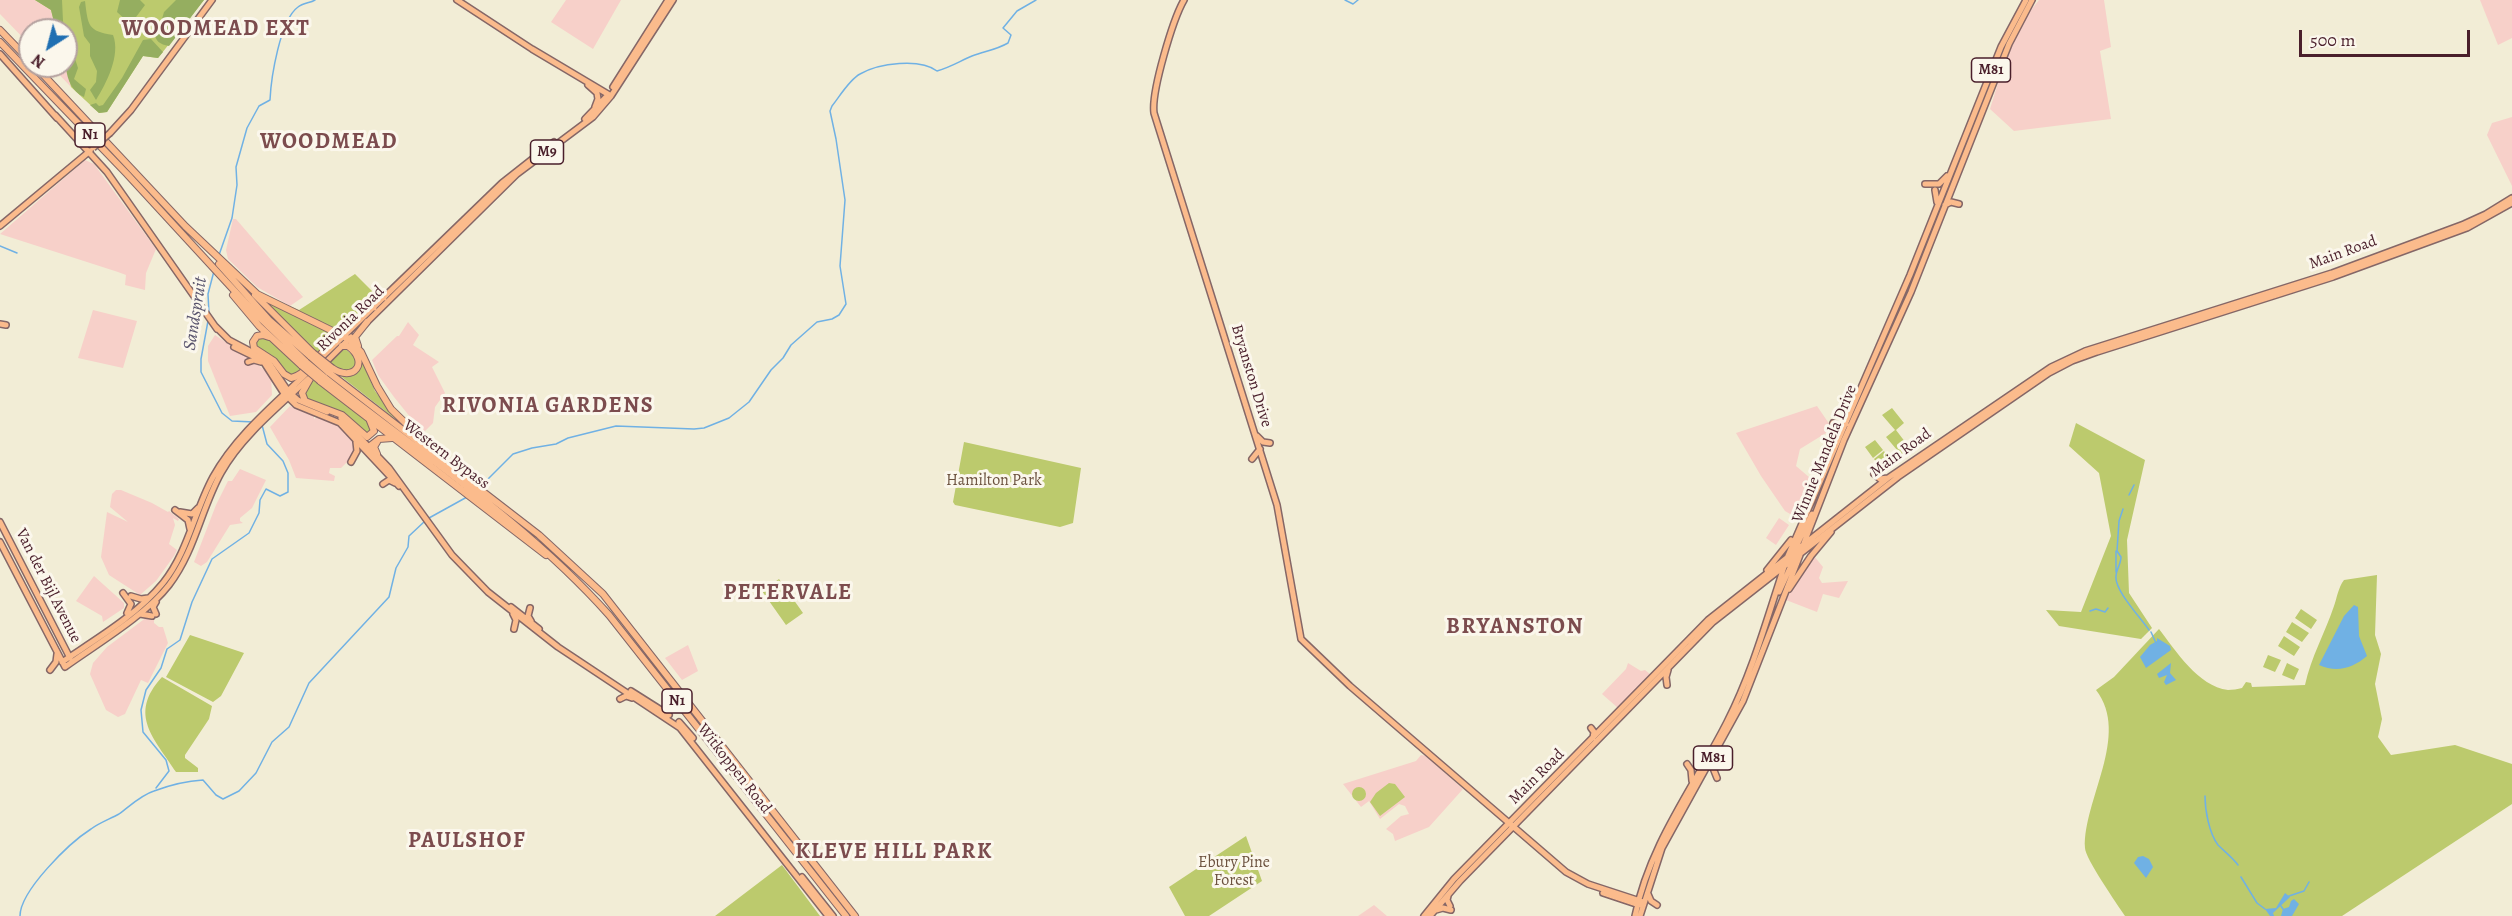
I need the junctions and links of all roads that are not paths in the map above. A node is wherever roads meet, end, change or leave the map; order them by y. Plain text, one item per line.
1 (212, 0) edge
2 (457, 0) edge
3 (668, 0) edge
4 (673, 0) edge
5 (1185, 0) edge
6 (2026, 0) edge
7 (2032, 0) edge
8 (0, 30) edge
9 (0, 42) edge
10 (18, 49) edge
11 (0, 54) edge
12 (557, 63) junction
13 (46, 78) edge
14 (580, 79) junction
15 (614, 85) junction
16 (597, 87) junction
17 (609, 96) junction
18 (584, 120) junction
19 (90, 152) junction
20 (1950, 172) junction
21 (1925, 184) dead end
22 (1935, 190) dead end
23 (2512, 198) edge
24 (1959, 204) dead end
25 (2512, 204) edge
26 (1945, 205) junction
27 (1935, 212) junction
28 (2479, 222) junction
29 (2486, 226) dead end
30 (0, 228) edge
31 (226, 268) junction
32 (220, 279) junction
33 (241, 279) junction
34 (377, 309) junction
35 (391, 309) dead end
36 (367, 322) junction
37 (215, 326) junction
38 (347, 338) junction
39 (274, 340) junction
40 (342, 346) junction
41 (2082, 357) junction
42 (308, 360) junction
43 (365, 360) junction
44 (248, 362) dead end
45 (2090, 363) dead end
46 (267, 366) junction
47 (326, 374) junction
48 (310, 376) junction
49 (280, 380) junction
50 (299, 384) junction
51 (288, 394) junction
52 (298, 403) junction
53 (281, 406) junction
54 (364, 415) junction
55 (265, 418) junction
56 (1833, 423) dead end
57 (1846, 424) junction
58 (352, 429) junction
59 (251, 431) junction
60 (1254, 432) junction
61 (373, 437) junction
62 (382, 438) junction
63 (355, 439) junction
64 (1270, 442) dead end
65 (368, 445) junction
66 (405, 446) junction
67 (1260, 449) junction
68 (377, 454) junction
69 (357, 457) dead end
70 (1252, 459) dead end
71 (351, 462) dead end
72 (379, 463) junction
73 (1874, 474) dead end
74 (1829, 478) junction
75 (1888, 478) junction
76 (466, 483) junction
77 (383, 484) dead end
78 (402, 491) junction
79 (203, 498) junction
80 (425, 518) junction
81 (1843, 520) junction
82 (0, 522) edge
83 (1800, 528) junction
84 (0, 542) edge
85 (187, 542) junction
86 (1803, 546) junction
87 (1794, 555) junction
88 (1784, 565) junction
89 (1758, 581) junction
90 (123, 593) dead end
91 (159, 595) junction
92 (131, 596) dead end
93 (149, 598) junction
94 (511, 609) junction
95 (1778, 609) junction
96 (138, 614) junction
97 (1768, 618) junction
98 (54, 625) junction
99 (114, 625) junction
100 (534, 627) junction
101 (88, 642) junction
102 (56, 650) junction
103 (71, 659) junction
104 (1757, 662) junction
105 (64, 664) joint
106 (1670, 666) junction
107 (50, 670) dead end
108 (611, 683) junction
109 (1653, 684) junction
110 (1738, 697) junction
111 (644, 704) junction
112 (1598, 731) junction
113 (1712, 761) junction
114 (1703, 763) junction
115 (1717, 778) dead end
116 (1692, 783) junction
117 (1511, 824) junction
118 (1503, 830) junction
119 (1644, 881) junction
120 (1647, 889) junction
121 (1450, 892) junction
122 (1625, 899) junction
123 (1640, 903) junction
124 (1657, 905) dead end
125 (1432, 914) edge
126 (831, 916) edge
127 (846, 916) edge
128 (855, 916) edge
129 (1424, 916) edge
130 (1635, 916) edge
131 (1640, 916) edge

1 - 19 main road, bridge
2 - 12 main road
3 - 15 main road, Rivonia Road / M9
4 - 17 main road, Rivonia Road / M9
5 - 60 main road, Bryanston Drive
6 - 20 main road, Winnie Mandela Drive / M81
7 - 26 main road, Winnie Mandela Drive / M81
8 - 10 highway
9 - 32 highway, N1
11 - 19 main road, Witkoppen Road
12 - 14 main road
12 - 16 main road
13 - 31 highway, N1
14 - 17 main road
14 - 18 main road
15 - 16 main road
15 - 17 main road, Rivonia Road / M9
16 - 17 main road
17 - 18 main road, Rivonia Road / M9
17 - 34 main road, Rivonia Road / M9
18 - 34 main road, Rivonia Road / M9
19 - 30 main road
19 - 37 main road, Witkoppen Road
20 - 21 main road
20 - 27 main road, Winnie Mandela Drive / M81
22 - 27 main road
23 - 75 main road, Main Road
24 - 26 main road
25 - 28 main road, Main Road
26 - 74 main road, Winnie Mandela Drive / M81
27 - 57 main road, Winnie Mandela Drive / M81
28 - 29 main road
28 - 41 main road, Main Road
31 - 33 highway
31 - 42 highway
32 - 39 highway
32 - 42 highway
33 - 38 highway
33 - 42 highway
34 - 35 main road
34 - 36 main road, Rivonia Road / M9
34 - 38 main road, Rivonia Road / M9
36 - 38 main road, Rivonia Road / M9
36 - 43 highway
37 - 46 main road, Witkoppen Road
37 - 49 main road, Witkoppen Road
38 - 39 highway
38 - 40 main road, Rivonia Road / M9
38 - 43 highway
38 - 50 main road, Rivonia Road / M9
39 - 42 highway
40 - 47 highway
40 - 48 main road, Rivonia Road / M9
41 - 45 main road
41 - 81 main road, Main Road
42 - 47 highway, bridge
42 - 47 highway, bridge
43 - 76 highway
44 - 46 main road
46 - 51 main road, Witkoppen Road
47 - 54 highway
47 - 76 highway, Western Bypass / N1
48 - 50 main road, Rivonia Road / M9
48 - 54 highway
49 - 50 main road
49 - 51 main road, Witkoppen Road
50 - 51 main road, Rivonia Road / M9
50 - 52 main road
51 - 52 main road, Witkoppen Road
51 - 53 main road, Rivonia Road / M9
51 - 55 main road, Rivonia Road / M9
52 - 53 main road
52 - 58 main road, Witkoppen Road
52 - 63 main road, Witkoppen Road
53 - 55 main road, Rivonia Road / M9
54 - 61 highway
54 - 66 highway
55 - 59 main road, Rivonia Road / M9
56 - 57 main road
57 - 83 main road, Winnie Mandela Drive / M81
58 - 61 highway
58 - 65 main road, Witkoppen Road
59 - 79 main road, Rivonia Road / M9
59 - 91 main road, Rivonia Road / M9
60 - 64 main road
60 - 67 main road, Bryanston Drive
61 - 65 highway
62 - 65 highway
62 - 66 highway
62 - 68 highway
63 - 71 main road
63 - 72 main road, Witkoppen Road
65 - 68 main road, Witkoppen Road
66 - 76 highway
67 - 70 main road
67 - 117 main road, Bryanston Drive
68 - 80 main road, Witkoppen Road
69 - 72 main road
72 - 78 main road, Witkoppen Road
73 - 75 main road
74 - 86 main road, Winnie Mandela Drive / M81
74 - 87 main road
75 - 86 main road, Main Road
76 - 127 highway, Western Bypass / N1
76 - 128 highway, Western Bypass / N1
77 - 78 main road
78 - 80 main road, Witkoppen Road
79 - 85 main road, Rivonia Road / M9
79 - 85 main road
80 - 94 main road, Witkoppen Road
81 - 87 main road, Main Road
81 - 95 main road
82 - 98 main road, Van der Bijl Avenue
83 - 87 main road, Winnie Mandela Drive / M81
83 - 89 main road
84 - 102 main road, Van der Bijl Avenue
85 - 93 main road, Rivonia Road / M9
86 - 87 main road
87 - 88 main road, Main Road
87 - 89 main road, Main Road
87 - 95 main road, Winnie Mandela Drive / M81
87 - 97 main road
88 - 97 main road, Winnie Mandela Drive / M81
88 - 106 main road, Main Road
89 - 112 main road, Main Road
90 - 99 main road
91 - 96 main road, Rivonia Road / M9
91 - 96 main road
92 - 93 main road
93 - 99 main road, Rivonia Road / M9
94 - 100 main road, Witkoppen Road
94 - 100 main road
94 - 100 main road
95 - 104 main road, Winnie Mandela Drive / M81
96 - 103 main road, Rivonia Road / M9
97 - 110 main road, Winnie Mandela Drive / M81
98 - 101 main road
98 - 103 main road, Van der Bijl Avenue
99 - 101 main road, Rivonia Road / M9
100 - 108 main road, Witkoppen Road
100 - 126 main road, Witkoppen Road
101 - 103 main road, Rivonia Road / M9
102 - 105 main road, Van der Bijl Avenue
102 - 107 main road
103 - 105 main road, Rivonia Road / M9
104 - 110 main road
104 - 113 main road, Winnie Mandela Drive / M81
106 - 109 main road, Main Road
106 - 109 main road
108 - 111 main road, Witkoppen Road
108 - 111 main road
109 - 112 main road, Main Road
110 - 114 main road, Winnie Mandela Drive / M81
111 - 126 main road, Witkoppen Road
112 - 117 main road, Main Road
112 - 117 main road, Main Road
113 - 115 main road
113 - 120 main road, Winnie Mandela Drive / M81
114 - 116 main road, Winnie Mandela Drive / M81
114 - 116 main road
116 - 119 main road, Winnie Mandela Drive / M81
117 - 118 main road, Main Road
117 - 118 main road
117 - 121 main road, Main Road
117 - 122 main road, Bryanston Drive
118 - 129 main road, Main Road
119 - 122 main road
119 - 123 main road, Winnie Mandela Drive / M81
120 - 123 main road, Winnie Mandela Drive / M81
120 - 124 main road
121 - 125 main road, Main Road
121 - 125 main road
122 - 123 main road, Bryanston Drive
122 - 130 main road
123 - 130 main road, Winnie Mandela Drive / M81
123 - 131 main road, Winnie Mandela Drive / M81

